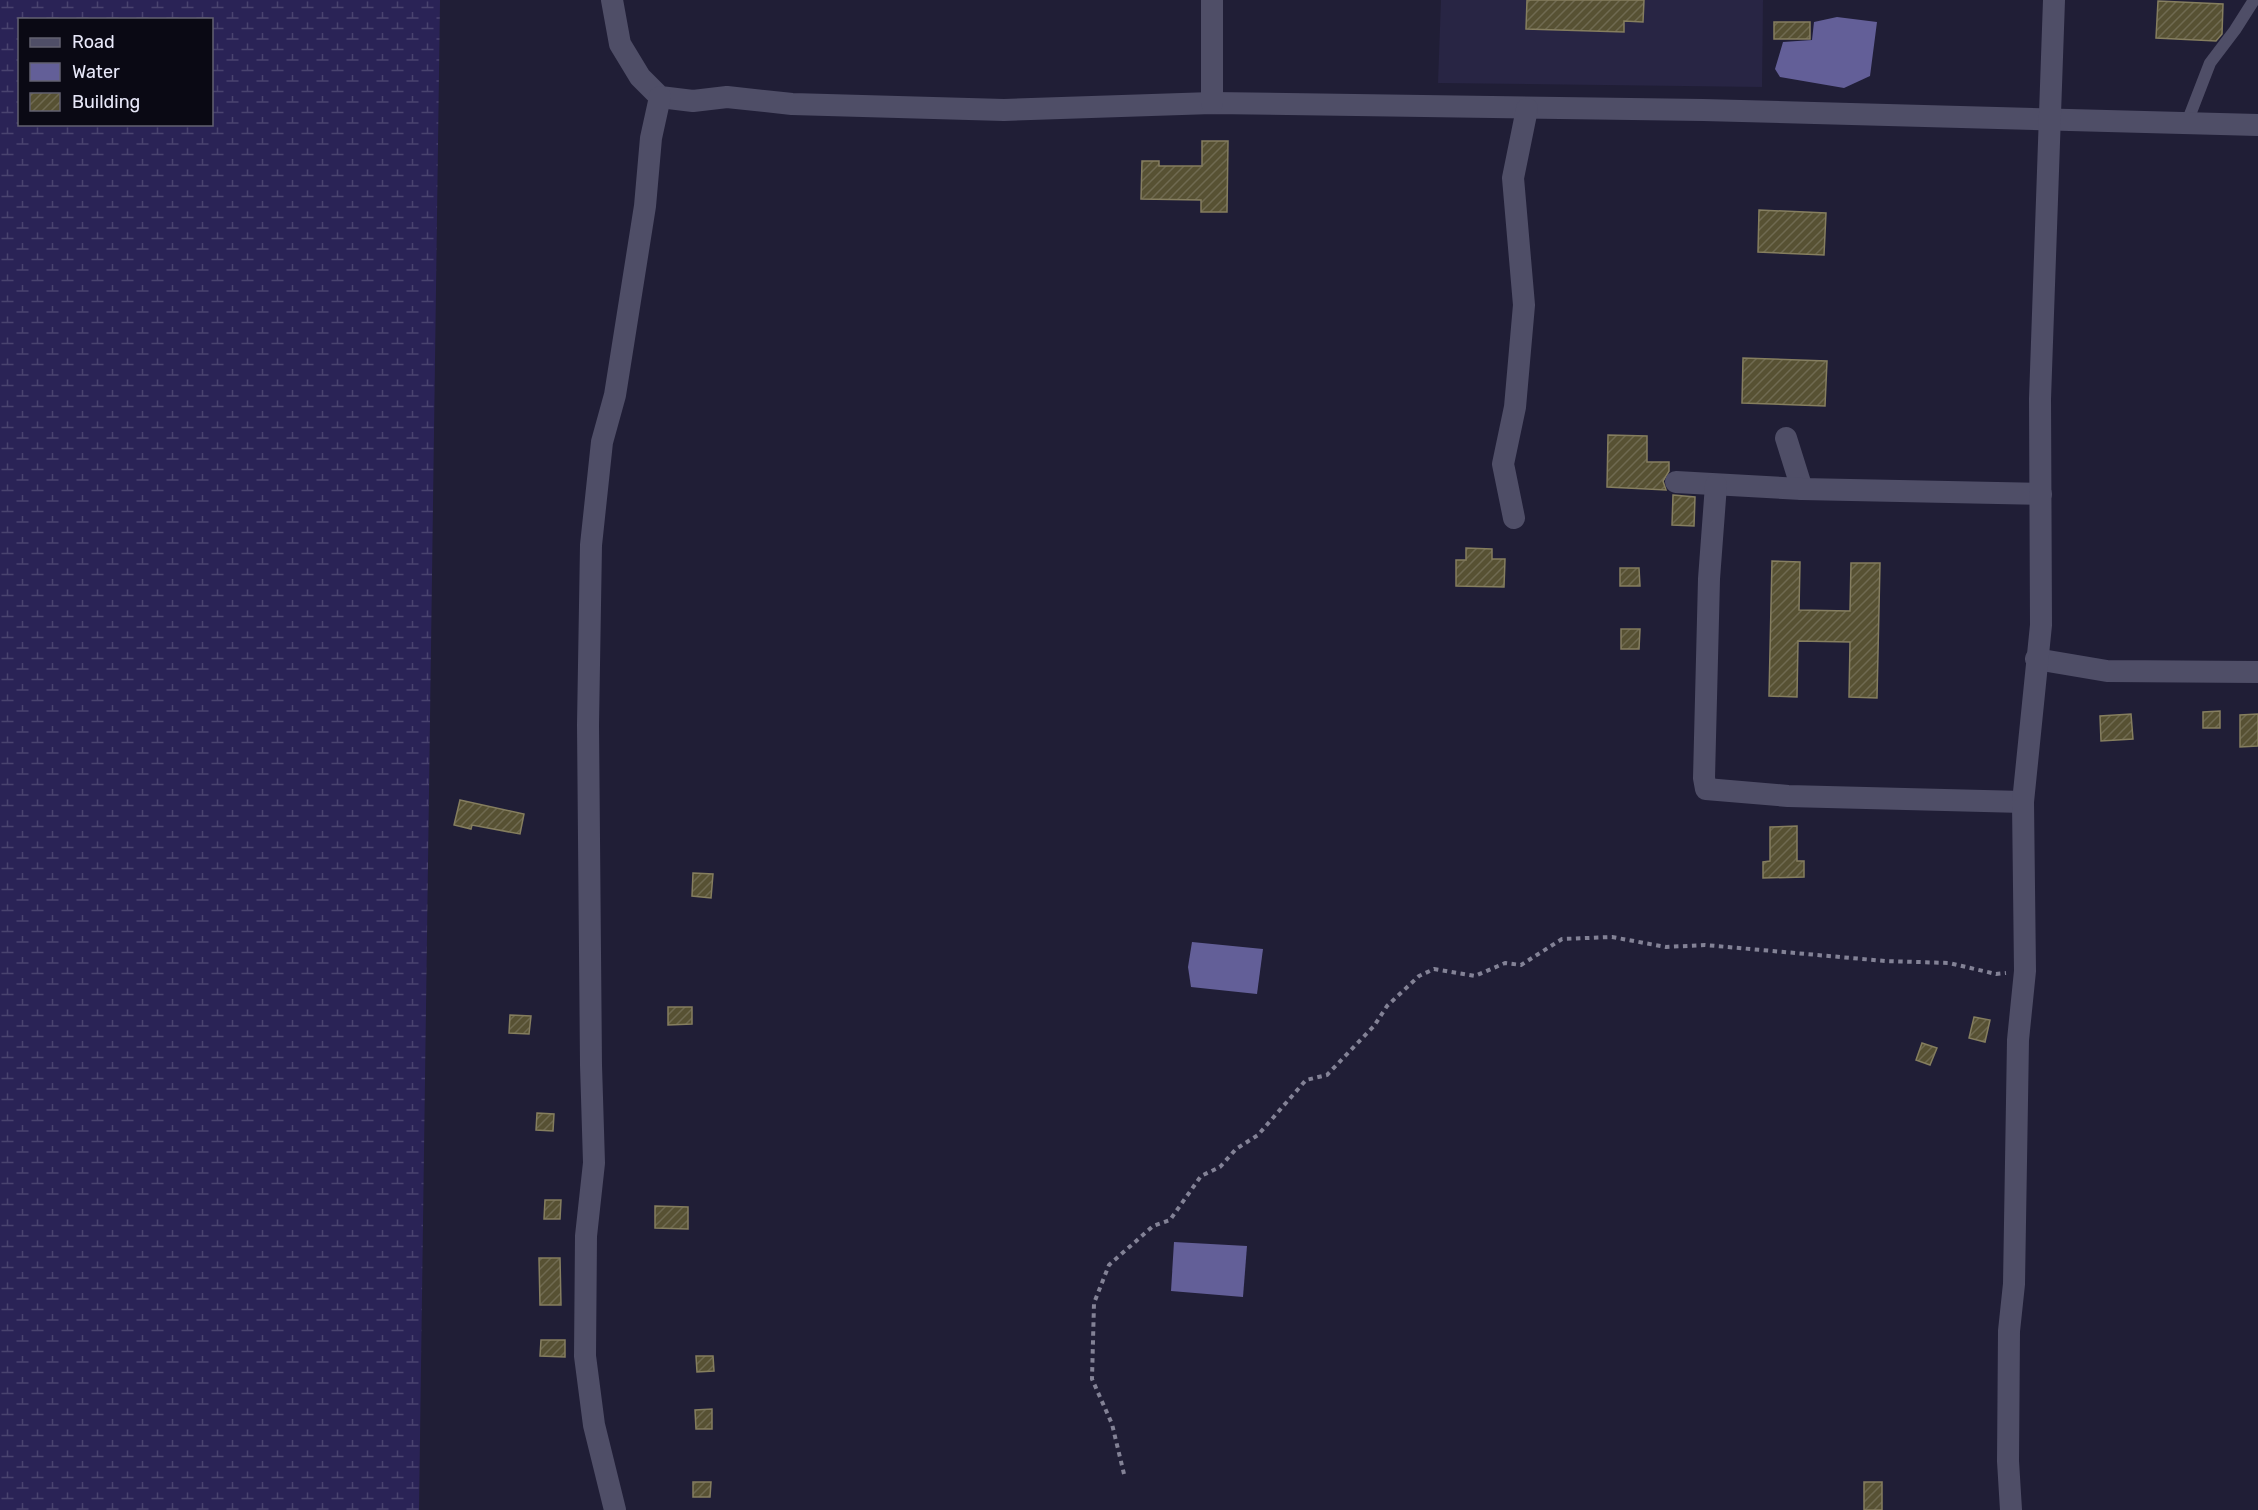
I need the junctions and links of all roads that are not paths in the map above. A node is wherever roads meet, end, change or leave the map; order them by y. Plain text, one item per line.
1 (612, 0) edge
2 (1212, 0) edge
3 (2054, 0) edge
4 (2254, 0) edge
5 (660, 97) junction
6 (1212, 103) junction
7 (1527, 109) junction
8 (2049, 120) junction
9 (2186, 125) junction
10 (2258, 125) edge
11 (1786, 438) dead end
12 (1676, 482) dead end
13 (1716, 485) junction
14 (1802, 489) junction
15 (2041, 494) junction
16 (1514, 518) dead end
17 (2036, 659) junction
18 (2258, 672) edge
19 (2023, 802) junction
20 (615, 1510) edge
21 (2011, 1510) edge

1 - 5 street
2 - 6 street
3 - 8 street
4 - 9 lane
5 - 6 street
5 - 20 street
6 - 7 street
7 - 8 street
7 - 16 street
8 - 9 street
8 - 15 street
9 - 10 street
11 - 14 street
12 - 13 street
13 - 14 street
13 - 19 street
14 - 15 street
15 - 17 street
17 - 18 street
17 - 19 street
19 - 21 street

